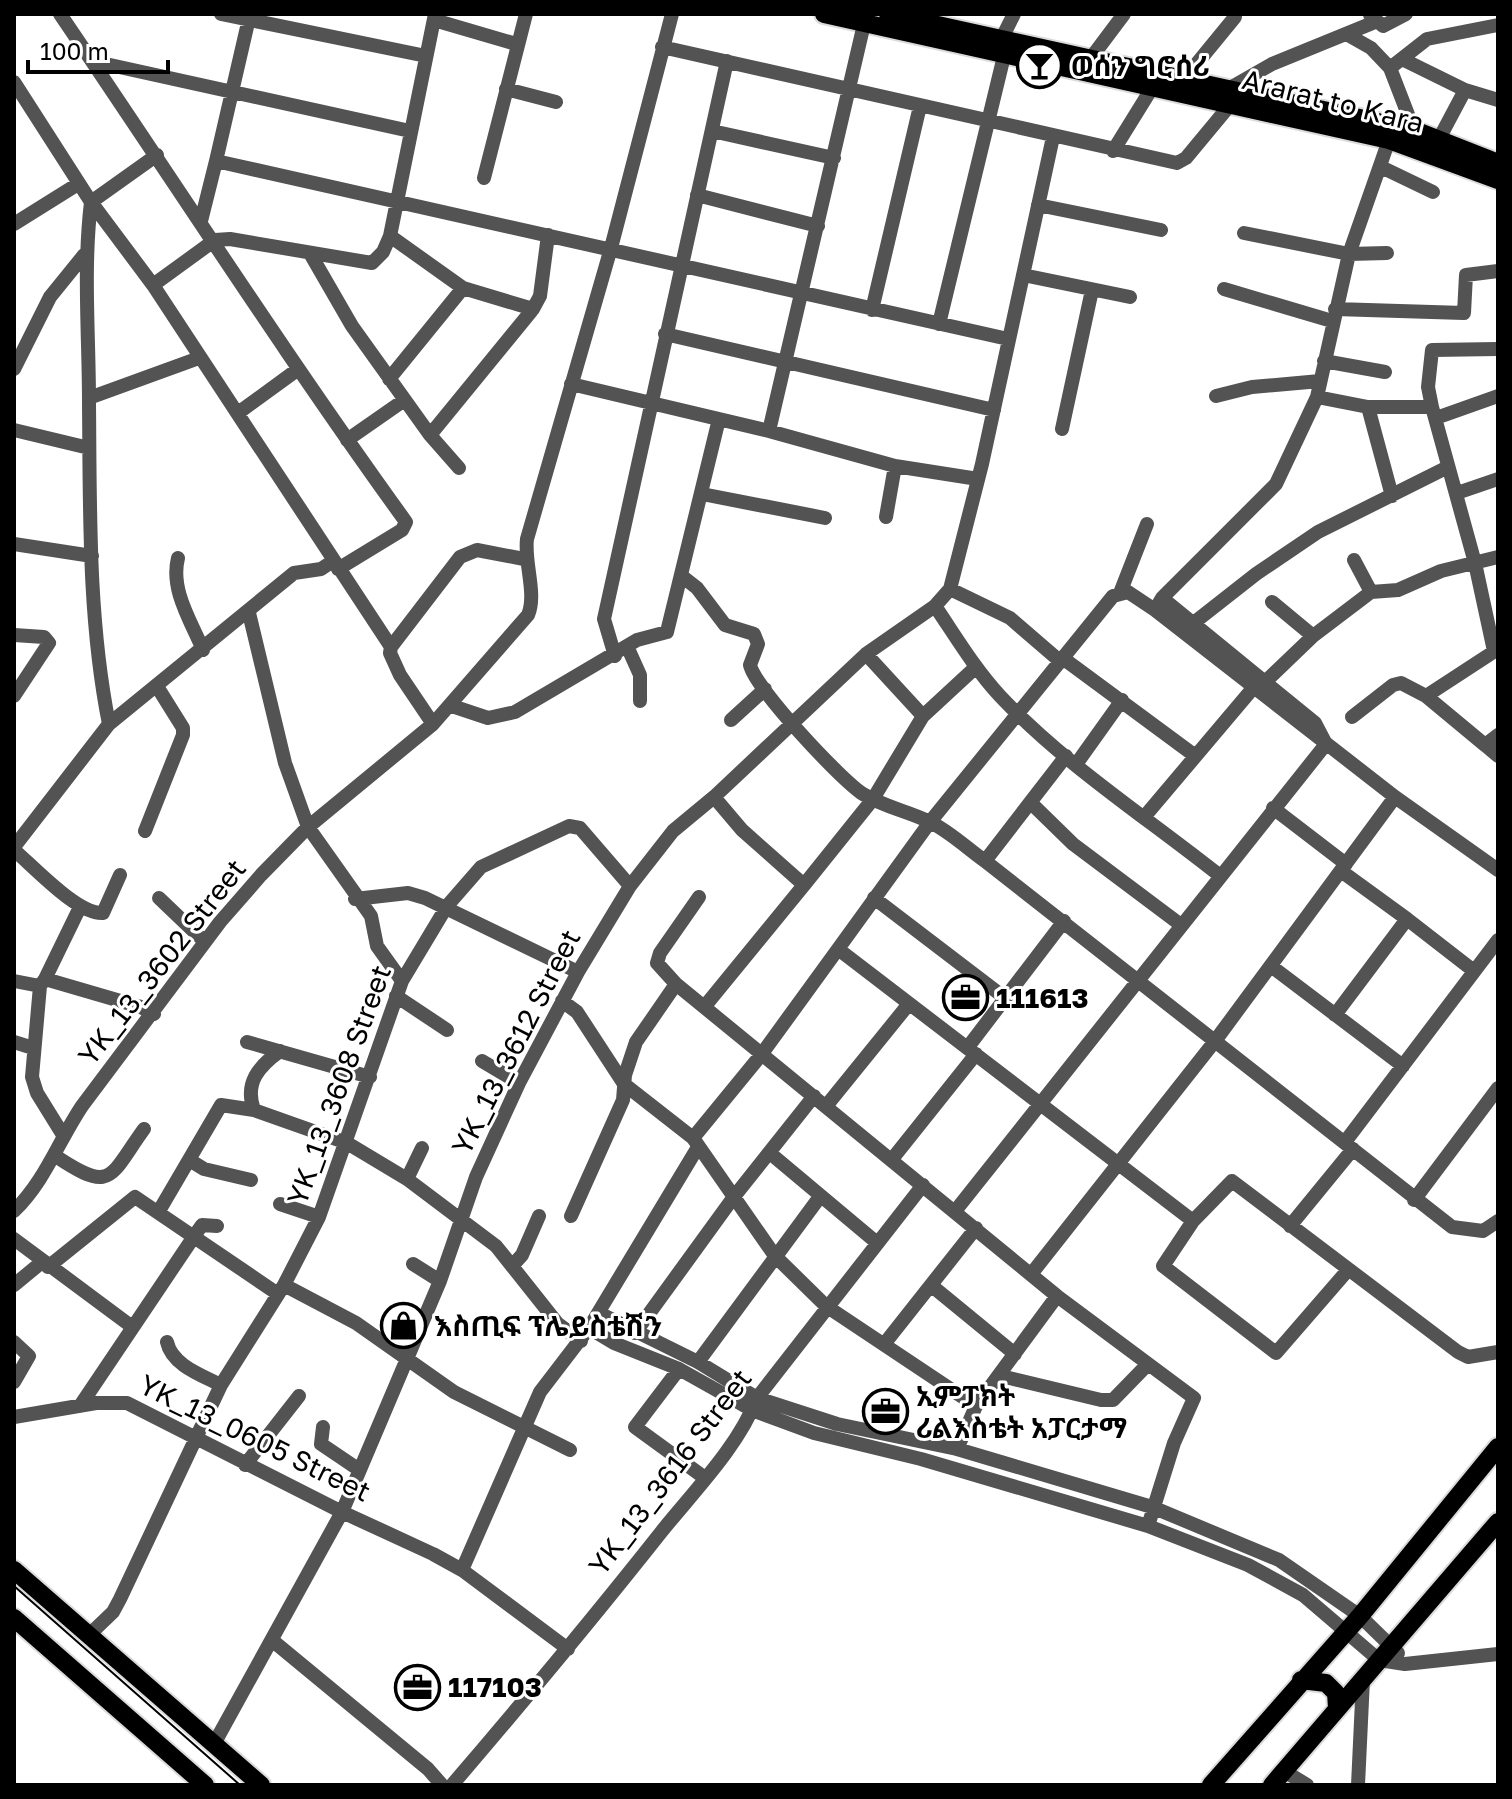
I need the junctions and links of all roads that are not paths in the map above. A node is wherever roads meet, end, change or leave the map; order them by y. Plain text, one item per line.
1 (60, 14) edge
2 (221, 14) edge
3 (526, 14) edge
4 (672, 14) edge
5 (824, 14) edge
6 (888, 14) edge
7 (1014, 14) edge
8 (1124, 14) edge
9 (1406, 14) edge
10 (250, 17) edge
11 (434, 17) edge
12 (1235, 17) dead end
13 (1372, 18) edge
14 (864, 24) junction
15 (1498, 25) edge
16 (1348, 35) junction
17 (516, 44) junction
18 (662, 47) junction
19 (1003, 47) junction
20 (426, 56) junction
21 (1091, 58) junction
22 (92, 61) junction
23 (727, 61) junction
24 (1396, 64) junction
25 (1185, 78) junction
26 (14, 82) edge
27 (1152, 88) junction
28 (232, 89) junction
29 (506, 89) junction
30 (850, 89) junction
31 (1465, 90) junction
32 (1230, 96) junction
33 (1498, 100) edge
34 (556, 102) dead end
35 (920, 106) junction
36 (1287, 109) junction
37 (986, 120) junction
38 (1414, 130) junction
39 (410, 131) junction
40 (712, 131) junction
41 (1053, 137) junction
42 (1439, 139) junction
43 (1389, 140) junction
44 (1113, 151) junction
45 (157, 155) junction
46 (834, 158) junction
47 (216, 161) junction
48 (1498, 163) edge
49 (1381, 167) junction
50 (484, 178) dead end
51 (1498, 180) edge
52 (78, 184) junction
53 (1433, 192) dead end
54 (697, 195) junction
55 (395, 201) junction
56 (91, 202) junction
57 (1038, 205) junction
58 (201, 221) junction
59 (14, 224) edge
60 (818, 226) junction
61 (1161, 230) dead end
62 (1244, 233) dead end
63 (548, 235) junction
64 (390, 236) junction
65 (215, 240) junction
66 (611, 248) junction
67 (1387, 253) dead end
68 (1349, 254) junction
69 (84, 255) junction
70 (311, 255) junction
71 (681, 268) junction
72 (1498, 271) edge
73 (1023, 275) junction
74 (153, 285) junction
75 (463, 288) junction
76 (1224, 289) dead end
77 (1092, 290) junction
78 (802, 293) junction
79 (1130, 297) dead end
80 (533, 309) junction
81 (872, 310) junction
82 (1334, 315) junction
83 (939, 324) junction
84 (665, 334) junction
85 (1008, 339) junction
86 (1498, 349) edge
87 (199, 358) junction
88 (1324, 361) junction
89 (785, 362) junction
90 (14, 369) edge
91 (297, 370) junction
92 (1385, 372) dead end
93 (389, 379) junction
94 (1320, 381) junction
95 (571, 384) junction
96 (1216, 396) dead end
97 (1498, 396) edge
98 (1317, 397) junction
99 (89, 398) junction
100 (403, 401) junction
101 (649, 402) junction
102 (1368, 407) junction
103 (994, 410) junction
104 (1434, 412) junction
105 (238, 413) junction
106 (719, 419) junction
107 (1062, 429) dead end
108 (14, 430) edge
109 (769, 431) junction
110 (430, 435) junction
111 (347, 440) junction
112 (89, 448) junction
113 (895, 466) junction
114 (1448, 467) junction
115 (459, 468) dead end
116 (978, 479) junction
117 (1498, 479) edge
118 (1457, 493) junction
119 (702, 494) junction
120 (1392, 496) junction
121 (886, 517) dead end
122 (825, 518) dead end
123 (1147, 524) dead end
124 (14, 544) edge
125 (92, 556) junction
126 (1498, 557) edge
127 (178, 558) dead end
128 (524, 559) junction
129 (1354, 560) dead end
130 (1475, 563) junction
131 (336, 565) junction
132 (683, 577) junction
133 (950, 589) junction
134 (1371, 592) junction
135 (1120, 593) junction
136 (1272, 602) dead end
137 (1158, 604) junction
138 (935, 606) junction
139 (249, 613) junction
140 (1191, 625) junction
141 (14, 635) edge
142 (1313, 636) junction
143 (391, 647) junction
144 (203, 650) junction
145 (1496, 650) edge
146 (621, 651) junction
147 (866, 654) junction
148 (1063, 660) junction
149 (976, 667) junction
150 (1259, 685) junction
151 (158, 688) junction
152 (765, 689) junction
153 (14, 696) edge
154 (1426, 696) junction
155 (1122, 700) junction
156 (640, 701) dead end
157 (452, 706) junction
158 (1016, 713) junction
159 (923, 716) junction
160 (1352, 717) dead end
161 (731, 720) dead end
162 (109, 724) junction
163 (433, 724) junction
164 (793, 724) junction
165 (1498, 735) edge
166 (1326, 744) junction
167 (1485, 745) junction
168 (1194, 755) junction
169 (1498, 756) edge
170 (1072, 760) junction
171 (714, 797) junction
172 (1395, 797) junction
173 (873, 799) junction
174 (1031, 803) junction
175 (1273, 808) junction
176 (1145, 816) junction
177 (930, 822) junction
178 (308, 827) junction
179 (145, 831) dead end
180 (14, 849) edge
181 (985, 861) junction
182 (1343, 867) junction
183 (1498, 870) edge
184 (120, 875) dead end
185 (1219, 875) junction
186 (804, 885) junction
187 (630, 886) junction
188 (699, 897) dead end
189 (159, 898) dead end
190 (874, 898) junction
191 (355, 899) junction
192 (447, 906) junction
193 (80, 907) junction
194 (1407, 919) junction
195 (1064, 921) junction
196 (1181, 925) junction
197 (1498, 940) edge
198 (205, 942) junction
199 (838, 949) junction
200 (1271, 966) junction
201 (1474, 971) junction
202 (578, 972) junction
203 (1138, 979) junction
204 (14, 981) edge
205 (402, 981) junction
206 (42, 982) junction
207 (676, 984) junction
208 (396, 996) junction
209 (1005, 998) junction
210 (562, 1001) junction
211 (908, 1005) junction
212 (705, 1006) junction
213 (154, 1014) junction
214 (1335, 1015) junction
215 (447, 1030) dead end
216 (1215, 1041) junction
217 (14, 1042) edge
218 (247, 1042) dead end
219 (33, 1048) junction
220 (280, 1051) junction
221 (972, 1051) junction
222 (761, 1055) junction
223 (482, 1061) dead end
224 (1403, 1066) junction
225 (370, 1077) junction
226 (519, 1083) junction
227 (624, 1084) junction
228 (1498, 1088) edge
229 (814, 1096) junction
230 (1038, 1103) junction
231 (827, 1105) junction
232 (254, 1110) junction
233 (144, 1129) dead end
234 (63, 1135) junction
235 (696, 1142) junction
236 (347, 1143) junction
237 (1349, 1146) junction
238 (422, 1148) dead end
239 (771, 1154) junction
240 (54, 1155) junction
241 (893, 1158) junction
242 (191, 1161) junction
243 (1119, 1164) junction
244 (407, 1179) junction
245 (251, 1180) dead end
246 (923, 1185) junction
247 (733, 1198) junction
248 (819, 1198) junction
249 (1414, 1200) junction
250 (280, 1204) dead end
251 (956, 1210) junction
252 (14, 1211) edge
253 (159, 1211) junction
254 (539, 1216) dead end
255 (571, 1216) dead end
256 (319, 1217) junction
257 (463, 1220) junction
258 (1193, 1221) junction
259 (1498, 1221) edge
260 (217, 1226) dead end
261 (1290, 1226) junction
262 (976, 1228) junction
263 (195, 1237) junction
264 (14, 1239) edge
265 (876, 1242) junction
266 (775, 1256) junction
267 (39, 1259) junction
268 (413, 1264) dead end
269 (513, 1265) junction
270 (1348, 1270) junction
271 (1032, 1273) junction
272 (440, 1281) junction
273 (14, 1285) edge
274 (932, 1286) junction
275 (281, 1290) junction
276 (1057, 1296) junction
277 (826, 1306) junction
278 (599, 1313) junction
279 (131, 1326) junction
280 (635, 1333) junction
281 (585, 1334) junction
282 (14, 1342) edge
283 (167, 1342) dead end
284 (885, 1343) junction
285 (1498, 1352) edge
286 (1015, 1354) junction
287 (404, 1360) junction
288 (698, 1362) junction
289 (1148, 1364) junction
290 (679, 1369) junction
291 (1001, 1376) junction
292 (14, 1382) edge
293 (221, 1385) junction
294 (299, 1396) dead end
295 (755, 1404) junction
296 (80, 1406) junction
297 (976, 1406) junction
298 (15, 1412) edge
299 (523, 1425) junction
300 (323, 1427) dead end
301 (194, 1436) junction
302 (1498, 1447) edge
303 (957, 1449) junction
304 (570, 1450) dead end
305 (245, 1465) junction
306 (358, 1469) junction
307 (705, 1478) junction
308 (1152, 1507) junction
309 (342, 1512) junction
310 (1498, 1522) edge
311 (1148, 1526) junction
312 (14, 1570) edge
313 (462, 1570) junction
314 (1360, 1616) junction
315 (14, 1618) edge
316 (1346, 1632) junction
317 (89, 1635) junction
318 (273, 1641) junction
319 (1393, 1644) junction
320 (568, 1649) junction
321 (1498, 1654) edge
322 (1379, 1660) junction
323 (1405, 1664) junction
324 (1363, 1679) junction
325 (1301, 1680) junction
326 (1337, 1708) junction
327 (214, 1744) junction
328 (1278, 1778) edge
329 (205, 1785) edge
330 (261, 1785) edge
331 (442, 1785) edge
332 (452, 1785) edge
333 (1211, 1785) edge
334 (1307, 1785) edge
335 (1358, 1785) edge

1 - 22 street
2 - 10 street
3 - 17 street
4 - 18 street
5 - 14 main road, Ararat to Kara
6 - 19 main road, Ararat to Kara
7 - 19 street
8 - 21 street
9 - 13 street
10 - 20 street
10 - 28 street
11 - 17 street
11 - 20 street
12 - 25 street
13 - 16 street
14 - 19 main road, Ararat to Kara
14 - 30 street
15 - 24 street
16 - 24 street
16 - 32 street
17 - 29 street
18 - 23 street
18 - 66 street
19 - 21 main road, Ararat to Kara
19 - 27 main road, Ararat to Kara
19 - 37 street
20 - 39 street
21 - 25 main road, Ararat to Kara
22 - 28 street
22 - 45 street
23 - 30 street
23 - 40 street
24 - 31 street
24 - 38 street
25 - 32 main road, Ararat to Kara
26 - 52 street
27 - 32 main road, Ararat to Kara
27 - 44 street
28 - 39 street
28 - 47 street
29 - 34 street
29 - 50 street
30 - 35 street
30 - 46 street
31 - 33 street
31 - 42 street
32 - 36 main road, Ararat to Kara
32 - 44 street
35 - 37 street
35 - 81 street
36 - 38 main road, Ararat to Kara
36 - 43 main road, Ararat to Kara
37 - 41 street
37 - 83 street
38 - 42 main road, Ararat to Kara
39 - 55 street
40 - 46 street
40 - 54 street
41 - 44 street
41 - 57 street
42 - 48 main road, Ararat to Kara
43 - 49 street
43 - 51 main road, Ararat to Kara
45 - 56 street
45 - 58 street
46 - 60 street
47 - 55 street
47 - 58 street
49 - 53 street
49 - 68 street
52 - 56 street
52 - 59 street
54 - 60 street
54 - 71 street
55 - 63 street
55 - 64 street
56 - 69 street
56 - 74 street
57 - 61 street
57 - 73 street
58 - 65 street
60 - 78 street
62 - 68 street
63 - 66 street
63 - 80 street
64 - 70 street
64 - 75 street
65 - 70 street
65 - 74 street
65 - 91 street
66 - 71 street
66 - 95 street
67 - 68 street
68 - 82 street
69 - 90 street
69 - 99 street
70 - 93 street
71 - 78 street
71 - 84 street
72 - 82 street
73 - 77 street
73 - 85 street
74 - 87 street
75 - 80 street
75 - 93 street
76 - 82 street
77 - 79 street
77 - 107 street
78 - 81 street
78 - 89 street
80 - 110 street
81 - 83 street
82 - 88 street
83 - 85 street
84 - 89 street
84 - 101 street
85 - 103 street
86 - 104 street
87 - 99 street
87 - 105 street
88 - 92 street
88 - 94 street
89 - 103 street
89 - 109 street
91 - 105 street
91 - 111 street
93 - 100 street
94 - 96 street
94 - 98 street
95 - 101 street
95 - 128 street
97 - 104 street
98 - 102 street
98 - 137 street
99 - 112 street
100 - 110 street
100 - 111 street
101 - 106 street
101 - 146 street
102 - 104 street
102 - 120 street
103 - 116 street
104 - 114 street
105 - 131 street
106 - 109 street
106 - 119 street
108 - 112 street
109 - 113 street
110 - 115 street
111 - 131 street
112 - 125 street
113 - 116 street
113 - 121 street
114 - 118 street
114 - 120 street
116 - 133 street
117 - 118 street
118 - 130 street
119 - 122 street
119 - 132 street
120 - 140 street
123 - 135 street
124 - 125 street
125 - 162 street
126 - 130 street
127 - 144 street
128 - 143 street
128 - 157 street, YK_13_3602 Street
129 - 134 street
130 - 134 street
130 - 145 street
131 - 139 street
131 - 143 street
132 - 146 street
132 - 152 street
133 - 138 street, YK_13_3612 Street
133 - 148 street
134 - 142 street
135 - 137 street
135 - 148 street
136 - 142 street
137 - 140 street
137 - 150 street
138 - 147 street, YK_13_3612 Street
138 - 149 street
139 - 144 street
139 - 178 street
140 - 150 street
141 - 153 street
142 - 150 street
143 - 163 street
144 - 151 street
145 - 154 street
146 - 156 street
146 - 157 street
147 - 159 street
147 - 164 street, YK_13_3612 Street
148 - 155 street
148 - 158 street
149 - 158 street
149 - 159 street
150 - 166 street
150 - 168 street
151 - 162 street
151 - 179 street
152 - 161 street
152 - 164 street
154 - 160 street
154 - 167 street
155 - 168 street
155 - 170 street
157 - 163 street, YK_13_3602 Street
158 - 170 street
158 - 177 street
159 - 173 street
162 - 180 street
163 - 178 street, YK_13_3602 Street
164 - 171 street, YK_13_3612 Street
164 - 173 street
165 - 167 street
166 - 172 street
166 - 175 street
167 - 169 street
168 - 176 street
170 - 174 street
170 - 176 street
171 - 186 street
171 - 187 street, YK_13_3612 Street
172 - 182 street
172 - 183 street
173 - 177 street
173 - 186 street
174 - 181 street
174 - 196 street
175 - 182 street
175 - 185 street
176 - 185 street
177 - 181 street
177 - 190 street
178 - 191 street
178 - 198 street, YK_13_3602 Street
180 - 193 street
181 - 195 street
182 - 194 street
182 - 200 street
184 - 193 street
185 - 196 street
186 - 212 street
187 - 192 street, YK_13_3608 Street
187 - 202 street, YK_13_3612 Street
188 - 207 street
189 - 198 street
190 - 199 street
190 - 209 street
191 - 192 street
191 - 205 street
192 - 202 street
192 - 205 street, YK_13_3608 Street
193 - 206 street
194 - 201 street
194 - 214 street
195 - 203 street
195 - 209 street
196 - 203 street
197 - 201 street
198 - 213 street, YK_13_3602 Street
199 - 211 street
199 - 222 street
200 - 214 street
200 - 216 street
201 - 224 street
202 - 210 street, YK_13_3612 Street
203 - 216 street
203 - 230 street
204 - 206 street
205 - 208 street, YK_13_3608 Street
206 - 213 street
206 - 219 street
207 - 212 street
207 - 227 street
208 - 215 street
208 - 225 street, YK_13_3608 Street
209 - 221 street
210 - 226 street, YK_13_3612 Street
210 - 227 street
211 - 221 street
211 - 231 street
212 - 222 street
213 - 234 street, YK_13_3602 Street
214 - 224 street
216 - 237 street
216 - 243 street
217 - 219 street
218 - 220 street
219 - 234 street
220 - 225 street
220 - 232 street
221 - 230 street
221 - 241 street
222 - 229 street
222 - 235 street
223 - 226 street
224 - 237 street
225 - 236 street, YK_13_3608 Street
226 - 257 street, YK_13_3612 Street
227 - 235 street
227 - 255 street
228 - 249 street
229 - 231 street
229 - 239 street
230 - 243 street
230 - 251 street
231 - 241 street
232 - 236 street
232 - 242 street
233 - 240 street
234 - 240 street, YK_13_3602 Street
235 - 247 street
235 - 278 street
236 - 244 street
236 - 256 street, YK_13_3608 Street
237 - 249 street
237 - 261 street
238 - 244 street
239 - 247 street
239 - 248 street
240 - 252 street, YK_13_3602 Street
241 - 246 street
242 - 245 street
242 - 253 street
243 - 258 street
243 - 271 street
244 - 257 street
246 - 251 street
246 - 265 street, YK_13_3616 Street
247 - 266 street
247 - 280 street
248 - 265 street
248 - 266 street
249 - 259 street
250 - 256 street
251 - 262 street
253 - 263 street
253 - 267 street
254 - 269 street
256 - 275 street, YK_13_3608 Street
257 - 269 street
257 - 272 street, YK_13_3612 Street
258 - 261 street
258 - 270 street
260 - 263 street
261 - 270 street
262 - 271 street
262 - 274 street
263 - 275 street
263 - 279 street
264 - 267 street
265 - 277 street, YK_13_3616 Street
266 - 277 street
266 - 288 street
267 - 273 street
267 - 279 street
268 - 272 street
269 - 281 street
270 - 285 street
271 - 276 street
272 - 287 street, YK_13_3612 Street
274 - 284 street
274 - 286 street
275 - 287 street
275 - 293 street, YK_13_3608 Street
276 - 286 street
276 - 289 street
277 - 284 street
277 - 295 street, YK_13_3616 Street
278 - 280 street
278 - 281 street
279 - 296 street
280 - 288 street
281 - 290 street
281 - 299 street
282 - 292 street
283 - 293 street
284 - 297 street
286 - 291 street
287 - 299 street
287 - 306 street, YK_13_3612 Street
288 - 295 street
289 - 291 street
289 - 308 street
290 - 295 street
290 - 307 street
291 - 297 street
293 - 301 street, YK_13_3608 Street
294 - 305 street
295 - 303 street
295 - 307 street, YK_13_3616 Street
295 - 311 street
296 - 298 street, YK_13_0605 Street
296 - 301 street, YK_13_0605 Street
297 - 303 street
299 - 304 street
299 - 313 street
300 - 306 street
301 - 305 street, YK_13_0605 Street
301 - 317 street
302 - 314 main road
303 - 308 street
305 - 309 street, YK_13_0605 Street
306 - 309 street, YK_13_3612 Street
307 - 320 street, YK_13_3616 Street
308 - 311 street
308 - 314 street
309 - 313 street, YK_13_0605 Street
309 - 318 street, YK_13_3612 Street
310 - 319 main road
311 - 316 street
312 - 317 main road
313 - 320 street, YK_13_0605 Street
314 - 316 main road
314 - 319 street
315 - 329 main road
316 - 322 street
316 - 325 main road
317 - 327 main road
318 - 327 street, YK_13_3612 Street
318 - 331 street
319 - 322 main road
319 - 323 street
320 - 332 street, YK_13_3616 Street
321 - 323 street
322 - 323 street
322 - 324 main road
324 - 326 main road
324 - 335 street
325 - 326 main road
325 - 333 main road
326 - 328 main road
327 - 330 main road
328 - 334 street

